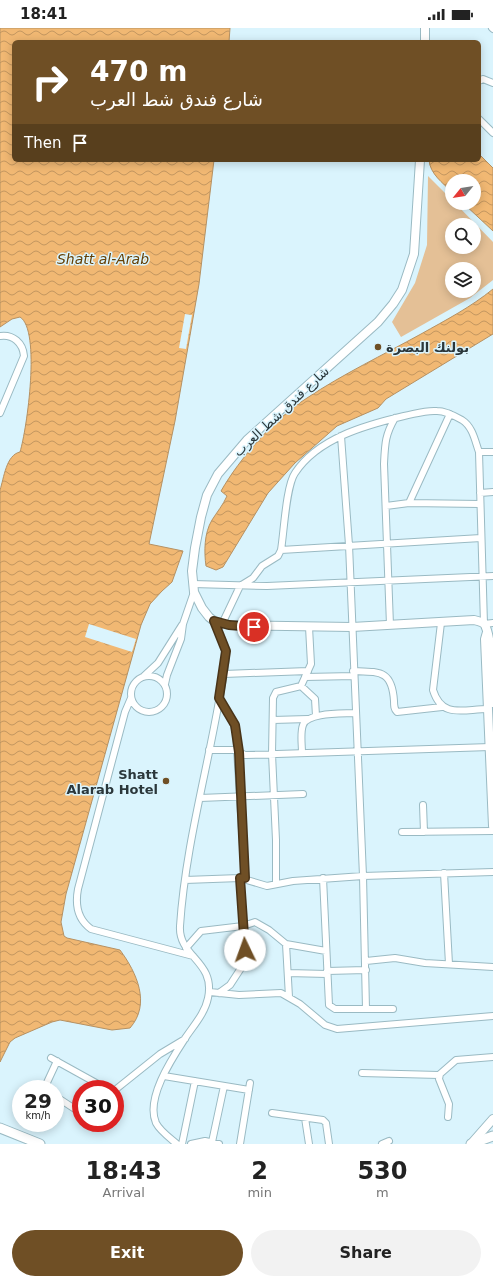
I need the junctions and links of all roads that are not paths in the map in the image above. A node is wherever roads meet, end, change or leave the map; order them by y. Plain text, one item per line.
1 (425, 28) edge
2 (425, 40) edge
3 (481, 80) edge
4 (493, 84) edge
5 (481, 121) edge
6 (493, 133) edge
7 (420, 162) edge
8 (0, 336) edge
9 (0, 412) edge
10 (450, 414) junction
11 (395, 418) junction
12 (341, 436) junction
13 (478, 452) junction
14 (493, 452) edge
15 (493, 492) edge
16 (480, 493) junction
17 (409, 503) junction
18 (480, 504) junction
19 (386, 506) junction
20 (481, 538) junction
21 (387, 544) junction
22 (349, 545) junction
23 (281, 550) junction
24 (482, 576) junction
25 (493, 576) edge
26 (388, 580) junction
27 (351, 582) junction
28 (240, 586) junction
29 (193, 588) junction
30 (218, 622) junction
31 (441, 623) junction
32 (493, 623) edge
33 (183, 624) junction
34 (484, 624) junction
35 (390, 625) junction
36 (309, 627) junction
37 (352, 627) junction
38 (488, 632) junction
39 (492, 665) edge
40 (224, 674) junction
41 (307, 674) junction
42 (354, 674) junction
43 (143, 677) junction
44 (165, 684) junction
45 (301, 686) junction
46 (131, 698) junction
47 (219, 698) junction
48 (493, 698) edge
49 (490, 706) edge
50 (442, 707) junction
51 (356, 713) junction
52 (316, 716) junction
53 (308, 719) junction
54 (273, 720) junction
55 (490, 747) junction
56 (209, 750) junction
57 (357, 751) junction
58 (239, 752) junction
59 (302, 753) junction
60 (272, 754) junction
61 (303, 794) dead end
62 (241, 795) junction
63 (274, 795) junction
64 (200, 798) junction
65 (423, 805) dead end
66 (493, 826) edge
67 (493, 831) edge
68 (402, 832) dead end
69 (424, 832) junction
70 (493, 872) edge
71 (444, 873) junction
72 (363, 876) junction
73 (243, 878) junction
74 (323, 878) junction
75 (185, 880) junction
76 (276, 884) junction
77 (243, 926) junction
78 (286, 944) junction
79 (186, 948) junction
80 (326, 950) junction
81 (193, 956) junction
82 (366, 961) junction
83 (449, 964) junction
84 (493, 967) edge
85 (366, 970) junction
86 (288, 973) junction
87 (327, 973) junction
88 (210, 992) junction
89 (219, 993) junction
90 (289, 997) junction
91 (366, 1009) junction
92 (393, 1009) dead end
93 (493, 1016) edge
94 (185, 1039) junction
95 (493, 1057) edge
96 (362, 1073) dead end
97 (439, 1075) junction
98 (164, 1076) junction
99 (47, 1080) edge
100 (90, 1080) edge
101 (195, 1081) junction
102 (124, 1083) edge
103 (224, 1086) junction
104 (272, 1113) dead end
105 (448, 1117) dead end
106 (305, 1118) junction
107 (493, 1119) edge
108 (0, 1128) edge
109 (0, 1134) edge
110 (493, 1136) edge
111 (389, 1141) dead end
112 (23, 1142) edge
113 (212, 1142) junction
114 (40, 1144) edge
115 (177, 1144) edge
116 (182, 1144) edge
117 (191, 1144) edge
118 (219, 1144) edge
119 (240, 1144) edge
120 (309, 1144) edge
121 (329, 1144) edge
122 (382, 1144) edge
123 (471, 1144) edge

1 - 2 main road
3 - 4 street
5 - 6 street
7 - 29 main road, شارع فندق شط العرب
8 - 9 street
10 - 11 street
10 - 13 street
10 - 17 street
11 - 12 street
11 - 19 street
12 - 22 street
12 - 23 street
13 - 14 street
13 - 16 street
15 - 16 street
16 - 18 street
17 - 18 street
17 - 19 street
18 - 20 street
19 - 21 street
20 - 21 street
20 - 24 street
21 - 22 street
21 - 26 street
22 - 23 street
22 - 27 street
23 - 28 street
24 - 25 street
24 - 26 street
24 - 34 street
26 - 27 street
26 - 35 street
27 - 28 street
27 - 37 street
28 - 29 street
28 - 30 street
29 - 30 main road, شارع فندق شط العرب
29 - 33 street
30 - 36 main road
30 - 40 street
31 - 34 main road
31 - 35 main road
31 - 50 street
32 - 34 street
33 - 43 street
33 - 44 street
34 - 38 main road
35 - 37 main road
36 - 37 main road
36 - 41 street
37 - 42 street
38 - 39 main road
38 - 49 main road
39 - 48 main road
40 - 41 street
40 - 47 street
41 - 42 street
41 - 45 street
42 - 50 street
42 - 51 street
43 - 44 street
43 - 46 street
44 - 46 street
45 - 52 street
45 - 54 street
46 - 81 street
47 - 56 street
47 - 58 street
48 - 49 main road
49 - 50 street
49 - 55 main road
51 - 52 street
51 - 57 street
52 - 53 street
53 - 54 street
53 - 59 street
54 - 60 street
55 - 57 street
55 - 66 main road
56 - 58 street
56 - 64 street
57 - 59 street
57 - 72 street
58 - 60 street
58 - 62 street
59 - 60 street
60 - 63 street
61 - 63 street
62 - 63 street
62 - 64 street
62 - 73 street
63 - 76 street
64 - 75 street
65 - 69 street
67 - 69 street
68 - 69 street
70 - 71 street
71 - 72 street
71 - 83 street
72 - 74 street
72 - 82 street
73 - 75 street
73 - 76 street
73 - 77 street
74 - 76 street
74 - 80 street
75 - 79 street
77 - 78 street
77 - 79 street
77 - 89 street
78 - 80 street
78 - 86 street
79 - 81 street
80 - 87 street
81 - 88 street
82 - 83 street
82 - 85 street
83 - 84 street
85 - 87 street
85 - 91 street
86 - 87 street
86 - 90 street
87 - 91 street
88 - 89 street
88 - 94 street
89 - 90 street
90 - 93 street
91 - 92 street
94 - 98 street
94 - 102 street
95 - 97 street
96 - 97 street
97 - 105 street
98 - 101 street
98 - 115 street
99 - 100 street
101 - 103 street
101 - 116 street
103 - 113 street
103 - 119 street
104 - 106 street
106 - 120 street
106 - 121 street
107 - 123 main road
108 - 112 highway
109 - 112 highway
110 - 123 highway
111 - 122 street
112 - 114 highway
113 - 117 street
113 - 118 street

